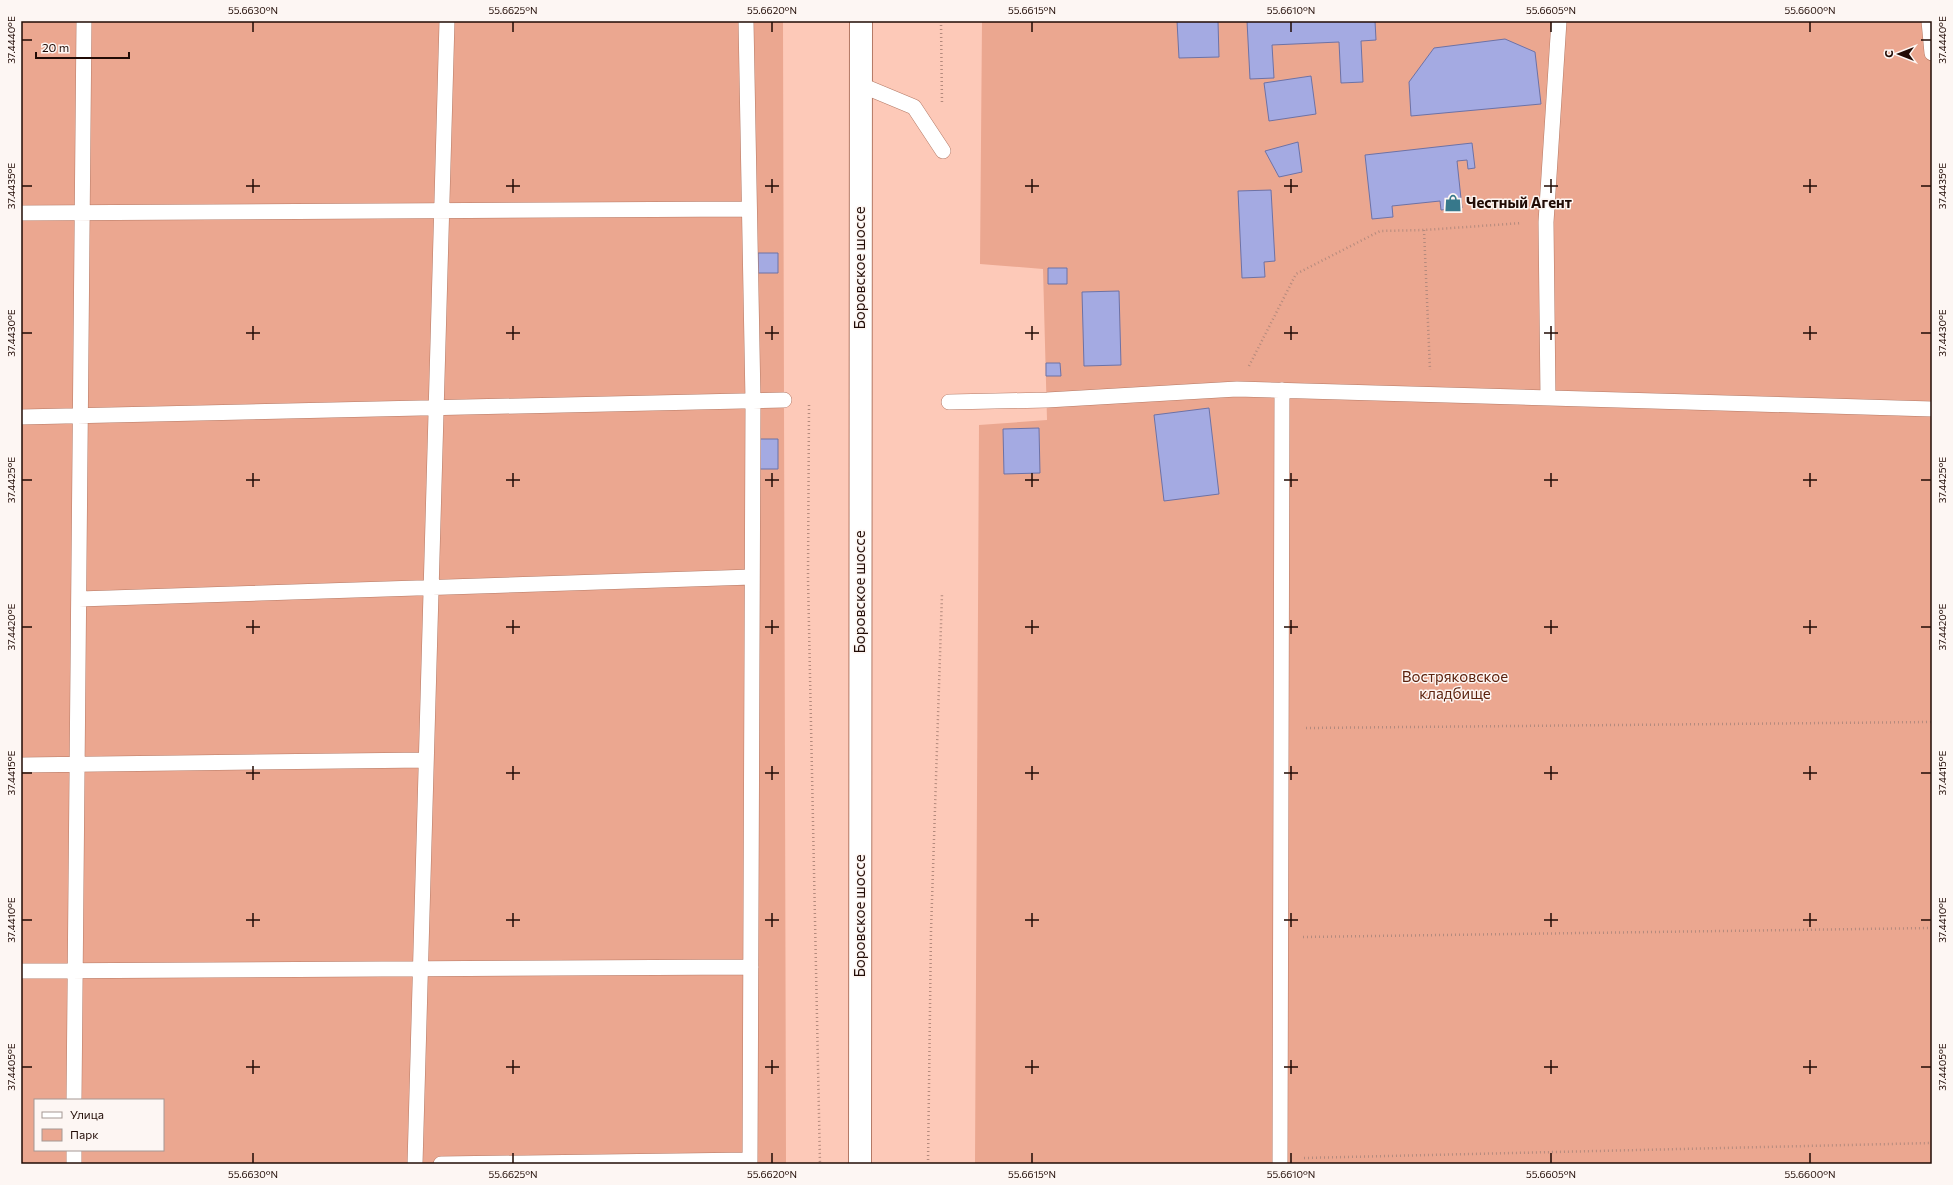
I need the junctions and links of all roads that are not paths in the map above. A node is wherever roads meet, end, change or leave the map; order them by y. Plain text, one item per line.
1 (84, 21) edge
2 (447, 21) edge
3 (746, 21) edge
4 (861, 21) edge
5 (1559, 21) edge
6 (1929, 21) edge
7 (1932, 54) edge
8 (861, 86) junction
9 (943, 151) road end
10 (749, 209) junction
11 (442, 210) junction
12 (82, 212) junction
13 (21, 213) edge
14 (1282, 390) junction
15 (1548, 398) junction
16 (784, 400) dead end
17 (753, 401) junction
18 (949, 402) dead end
19 (436, 408) junction
20 (1932, 409) edge
21 (80, 416) junction
22 (21, 417) edge
23 (752, 577) junction
24 (431, 588) junction
25 (79, 599) junction
26 (426, 760) junction
27 (21, 764) edge
28 (77, 764) junction
29 (751, 968) junction
30 (421, 969) junction
31 (21, 971) edge
32 (76, 971) junction
33 (74, 1099) edge
34 (74, 1151) edge
35 (750, 1162) edge
36 (1280, 1162) edge
37 (74, 1164) edge
38 (415, 1164) edge
39 (441, 1164) edge
40 (860, 1164) edge

1 - 12 lane
2 - 11 lane
3 - 10 lane
4 - 8 street, Боровское шоссе
5 - 15 lane
6 - 7 lane
8 - 9 lane
8 - 40 street, Боровское шоссе
10 - 11 lane
10 - 17 lane
11 - 12 lane
11 - 19 lane
12 - 13 lane
12 - 21 lane
14 - 15 lane
14 - 18 lane
14 - 36 lane
15 - 20 lane
16 - 17 lane
17 - 19 lane
17 - 23 lane
19 - 21 lane
19 - 24 lane
21 - 22 lane
21 - 25 lane
23 - 24 lane
23 - 29 lane
24 - 25 lane
24 - 26 lane
25 - 28 lane
26 - 28 lane
26 - 30 lane
27 - 28 lane
28 - 32 lane
29 - 30 lane
29 - 35 lane
30 - 32 lane
30 - 38 lane
31 - 32 lane
32 - 33 lane
34 - 37 lane
35 - 39 lane

